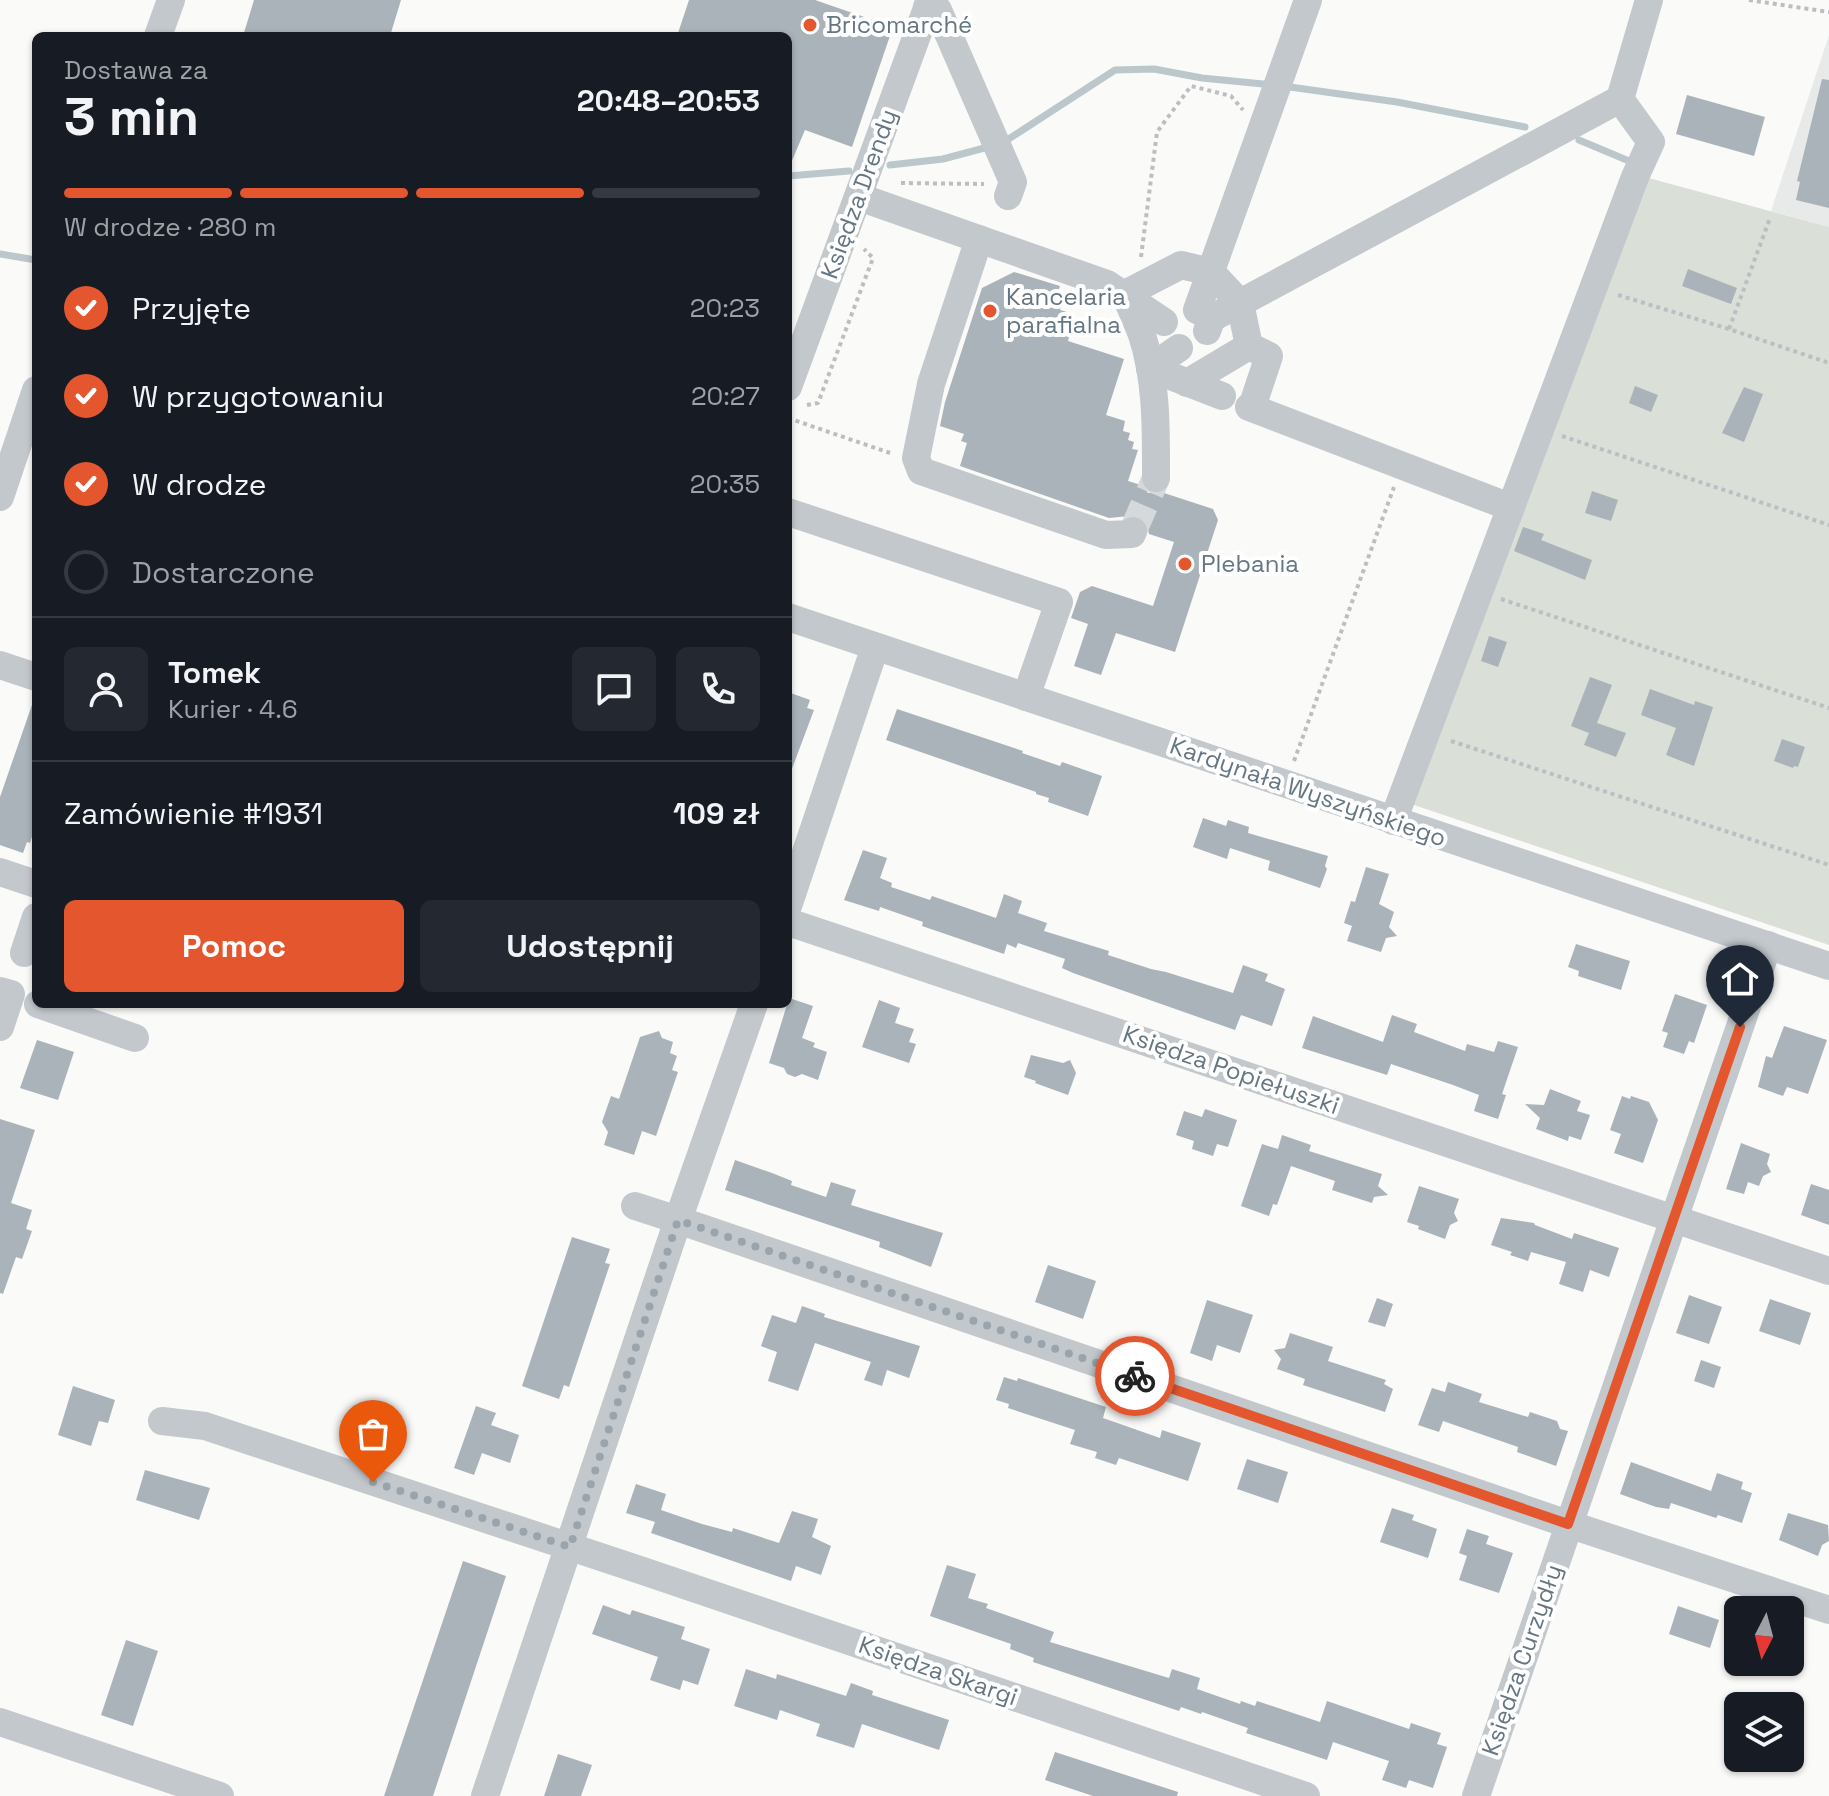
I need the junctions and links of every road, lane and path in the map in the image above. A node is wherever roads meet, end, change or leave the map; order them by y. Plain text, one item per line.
1 (171, 0) edge
2 (1308, 0) edge
3 (1649, 0) edge
4 (1749, 0) edge
5 (928, 4) edge
6 (1829, 12) edge
7 (159, 32) edge
8 (1620, 99) junction
9 (1262, 129) junction
10 (1009, 194) joint
11 (872, 202) junction
12 (1770, 218) dead end
13 (989, 237) junction
14 (862, 248) dead end
15 (1144, 251) dead end
16 (1211, 272) junction
17 (1593, 288) junction
18 (1116, 289) junction
19 (1240, 303) junction
20 (1164, 322) dead end
21 (1729, 329) junction
22 (1249, 346) junction
23 (1179, 348) dead end
24 (1829, 363) edge
25 (1150, 368) junction
26 (1187, 383) junction
27 (796, 396) edge
28 (1222, 396) dead end
29 (32, 402) edge
30 (792, 419) edge
31 (1540, 429) junction
32 (896, 455) dead end
33 (1402, 466) junction
34 (1156, 478) tunnel mouth
35 (0, 497) edge
36 (1510, 507) junction
37 (792, 513) edge
38 (1829, 525) edge
39 (1133, 531) dead end
40 (1478, 592) junction
41 (792, 618) edge
42 (875, 647) junction
43 (0, 665) edge
44 (32, 676) edge
45 (1026, 697) junction
46 (1829, 708) edge
47 (1426, 732) junction
48 (1291, 771) dead end
49 (1393, 821) junction
50 (1829, 865) edge
51 (0, 872) edge
52 (32, 883) edge
53 (792, 894) edge
54 (792, 923) edge
55 (32, 929) edge
56 (1768, 945) junction
57 (24, 953) dead end
58 (1829, 966) edge
59 (21, 998) edge
60 (50, 1008) edge
61 (753, 1008) edge
62 (0, 1027) edge
63 (135, 1038) dead end
64 (635, 1206) dead end
65 (1674, 1218) junction
66 (678, 1220) junction
67 (1829, 1271) edge
68 (162, 1421) dead end
69 (1568, 1524) junction
70 (570, 1547) junction
71 (1829, 1610) edge
72 (0, 1722) edge
73 (220, 1796) edge
74 (485, 1796) edge
75 (1306, 1796) edge
76 (1476, 1796) edge

1 - 7 street
2 - 9 street
3 - 8 street
4 - 6 path
5 - 10 street
5 - 11 street, Księdza Drendy
8 - 17 street
8 - 19 street
9 - 15 path
9 - 16 street
10 - 11 path
11 - 13 street
11 - 27 street, Księdza Drendy
12 - 21 path
13 - 18 street
13 - 39 street
14 - 27 path
16 - 18 street
16 - 19 street
16 - 19 street
17 - 21 path
17 - 31 street
18 - 20 street
18 - 25 street
19 - 22 street
21 - 24 path
22 - 26 street
22 - 33 street
23 - 25 street
25 - 26 street
25 - 34 street
26 - 28 street
29 - 35 street
30 - 32 path
31 - 36 street
31 - 38 path
33 - 36 street
33 - 48 path
36 - 40 street
37 - 45 street
40 - 46 path
40 - 47 street
41 - 42 street, Kardynała Wyszyńskiego
42 - 45 street, Kardynała Wyszyńskiego
42 - 53 street
43 - 44 street
45 - 49 street, Kardynała Wyszyńskiego
47 - 49 street
47 - 50 path
49 - 56 street, Kardynała Wyszyńskiego
51 - 52 street
54 - 65 street, Księdza Popiełuszki
55 - 57 street
56 - 58 street, Kardynała Wyszyńskiego
56 - 65 street
59 - 62 street
60 - 63 street
61 - 66 street
64 - 66 street
65 - 67 street, Księdza Popiełuszki
65 - 69 street, Księdza Curzydły
66 - 69 street
66 - 70 street
68 - 70 street, Księdza Skargi
69 - 71 street
69 - 76 street, Księdza Curzydły
70 - 74 street
70 - 75 street, Księdza Skargi
72 - 73 street

